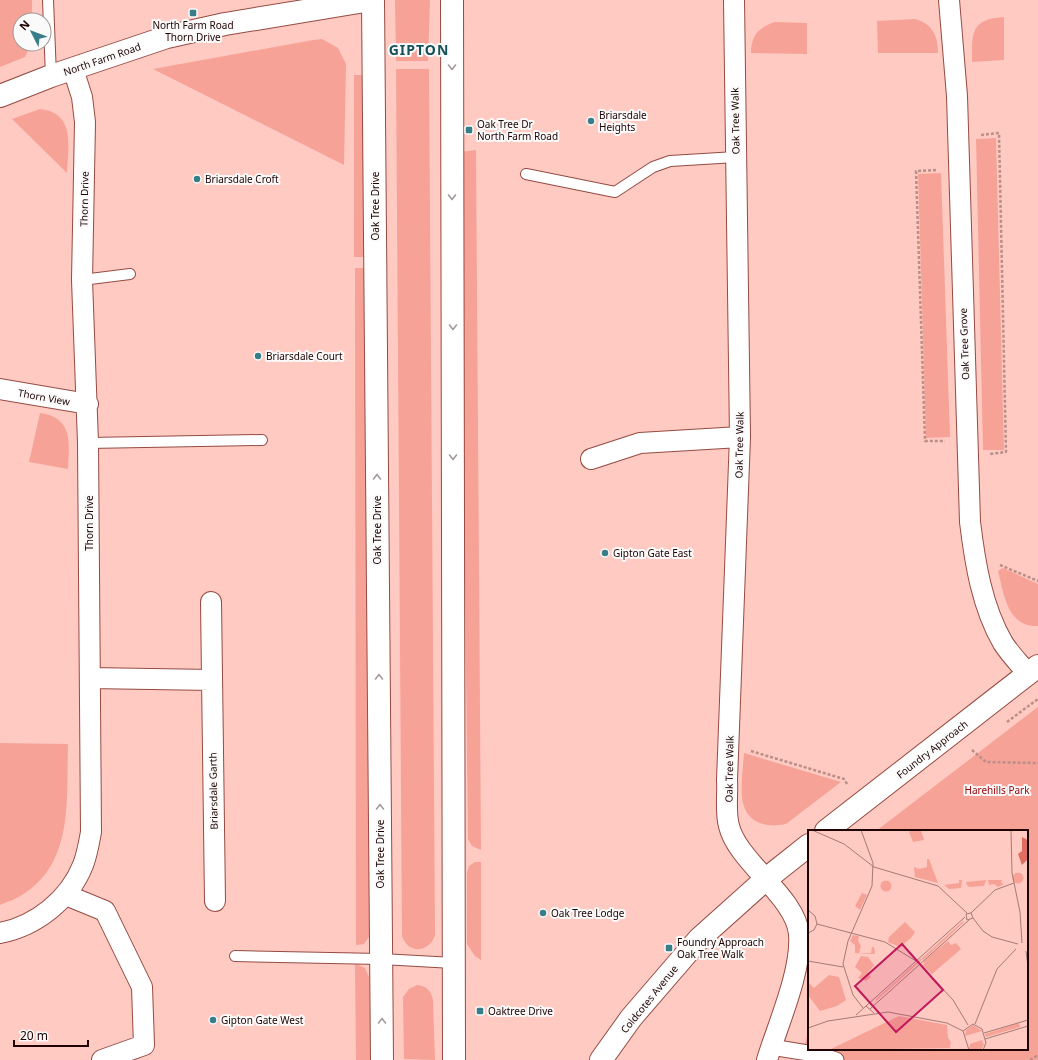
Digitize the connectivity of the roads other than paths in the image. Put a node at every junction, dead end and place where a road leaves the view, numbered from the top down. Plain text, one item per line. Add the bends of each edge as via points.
1 (48, 0) edge
2 (372, 0) edge
3 (452, 0) edge
4 (734, 0) edge
5 (948, 0) edge
6 (73, 69) junction
7 (51, 76) junction
8 (0, 96) edge
9 (736, 157) junction
10 (526, 174) dead end
11 (130, 274) dead end
12 (82, 280) junction
13 (0, 389) edge
14 (88, 404) junction
15 (740, 437) junction
16 (262, 440) dead end
17 (88, 443) junction
18 (591, 459) dead end
19 (211, 602) dead end
20 (1033, 670) edge
21 (90, 678) junction
22 (212, 680) junction
23 (827, 830) edge
24 (808, 846) edge
25 (766, 879) junction
26 (66, 894) junction
27 (215, 901) dead end
28 (0, 934) edge
29 (235, 956) dead end
30 (381, 959) junction
31 (454, 963) junction
32 (769, 1053) edge
33 (102, 1060) edge
34 (382, 1060) edge
35 (454, 1060) edge
36 (602, 1060) edge
37 (836, 1060) edge

1 - 7 lane
2 - 6 street, North Farm Road via 225,24 167,37
30 -> 2 street, Oak Tree Drive
3 -> 31 street
4 - 9 street, Oak Tree Walk
5 - 20 street, Oak Tree Grove via 957,96 970,522 977,572 991,618 1004,643
6 - 7 street, North Farm Road
6 - 12 street, Thorn Drive via 82,97 85,122
7 - 8 street, North Farm Road
9 - 10 lane via 670,161 653,167 615,192
9 - 15 street, Oak Tree Walk
11 - 12 lane
12 - 14 street, Thorn Drive
13 - 14 street, Thorn View
14 - 17 street, Thorn Drive
15 - 18 street via 640,444
15 - 25 street, Oak Tree Walk via 727,780 729,826 738,844
16 - 17 lane
17 - 21 street, Thorn Drive
19 - 22 street, Briarsdale Garth
20 - 23 street, Foundry Approach
21 - 22 street
21 - 26 street, Thorn Drive via 91,832 83,865
22 - 27 street, Briarsdale Garth
24 - 25 street
25 - 32 street via 794,915 799,934 794,977
25 - 36 street, Coldcotes Avenue via 699,939 631,1018
26 - 28 street, Thorn Drive via 41,918
26 - 33 street via 105,911 142,987 144,1045
29 - 30 lane
30 - 31 lane
34 -> 30 street, Oak Tree Drive
31 - 35 street
32 - 37 street via 820,1055

